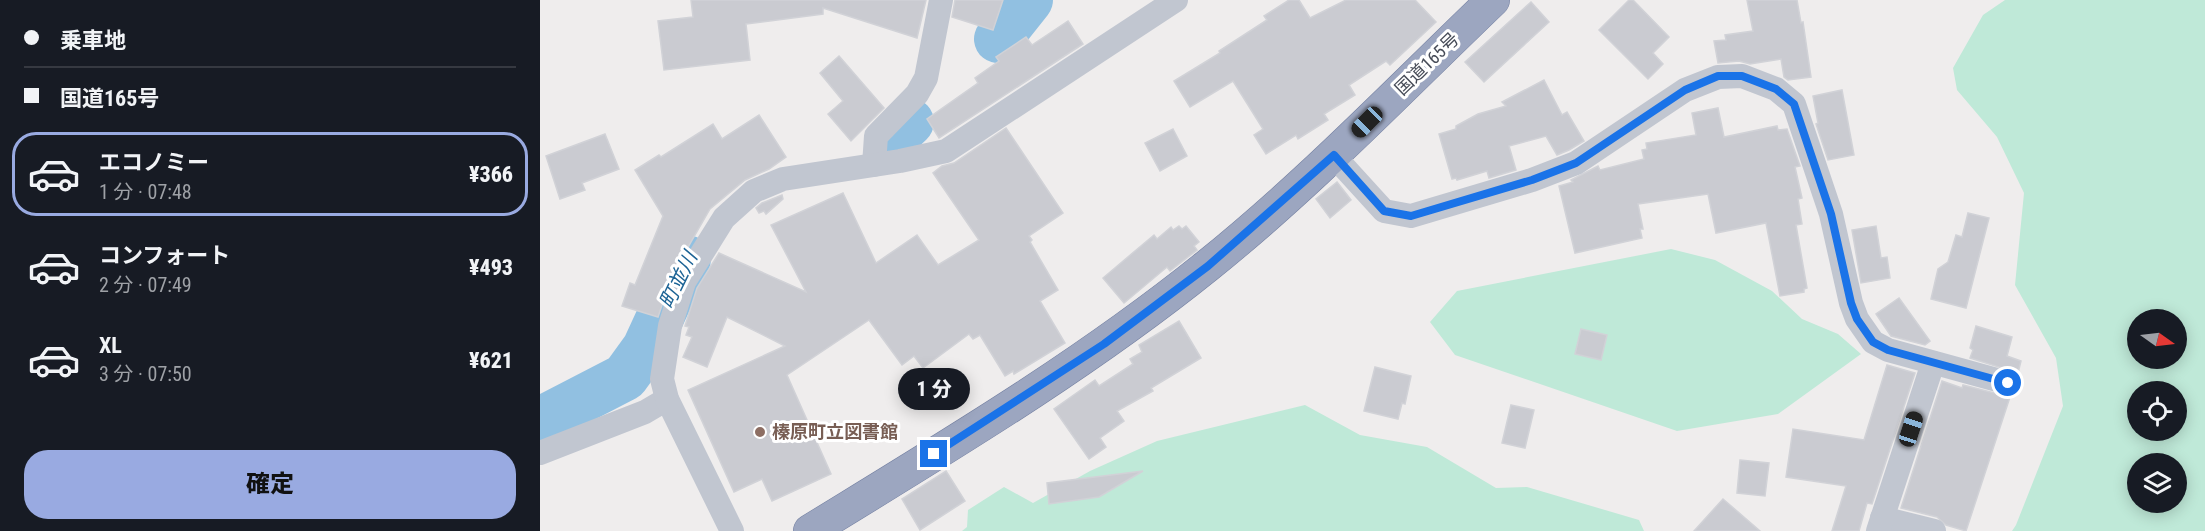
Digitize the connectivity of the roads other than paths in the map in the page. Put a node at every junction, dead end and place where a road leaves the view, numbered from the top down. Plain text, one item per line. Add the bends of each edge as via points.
1 (941, 0) edge
2 (1176, 0) edge
3 (1493, 0) edge
4 (1334, 155) junction
5 (874, 165) junction
6 (1933, 363) junction
7 (2008, 383) dead end
8 (667, 399) junction
9 (540, 453) edge
10 (1880, 524) edge
11 (732, 531) edge
12 (810, 531) edge
13 (1934, 531) edge

1 - 5 street via 926,78 917,94 876,136
2 - 5 street via 946,151
3 - 4 highway, 国道165号
4 - 6 street via 1384,211 1411,216 1576,163 1685,90 1718,76 1742,76 1776,89 1794,104 1831,214 1857,319 1873,342
4 - 12 highway, 国道165号 via 1208,266 1104,344
5 - 8 street via 783,179 754,191 724,218 684,282 670,326 662,379
6 - 7 street
6 - 10 street
8 - 9 street via 645,412
8 - 11 street
10 - 13 street

